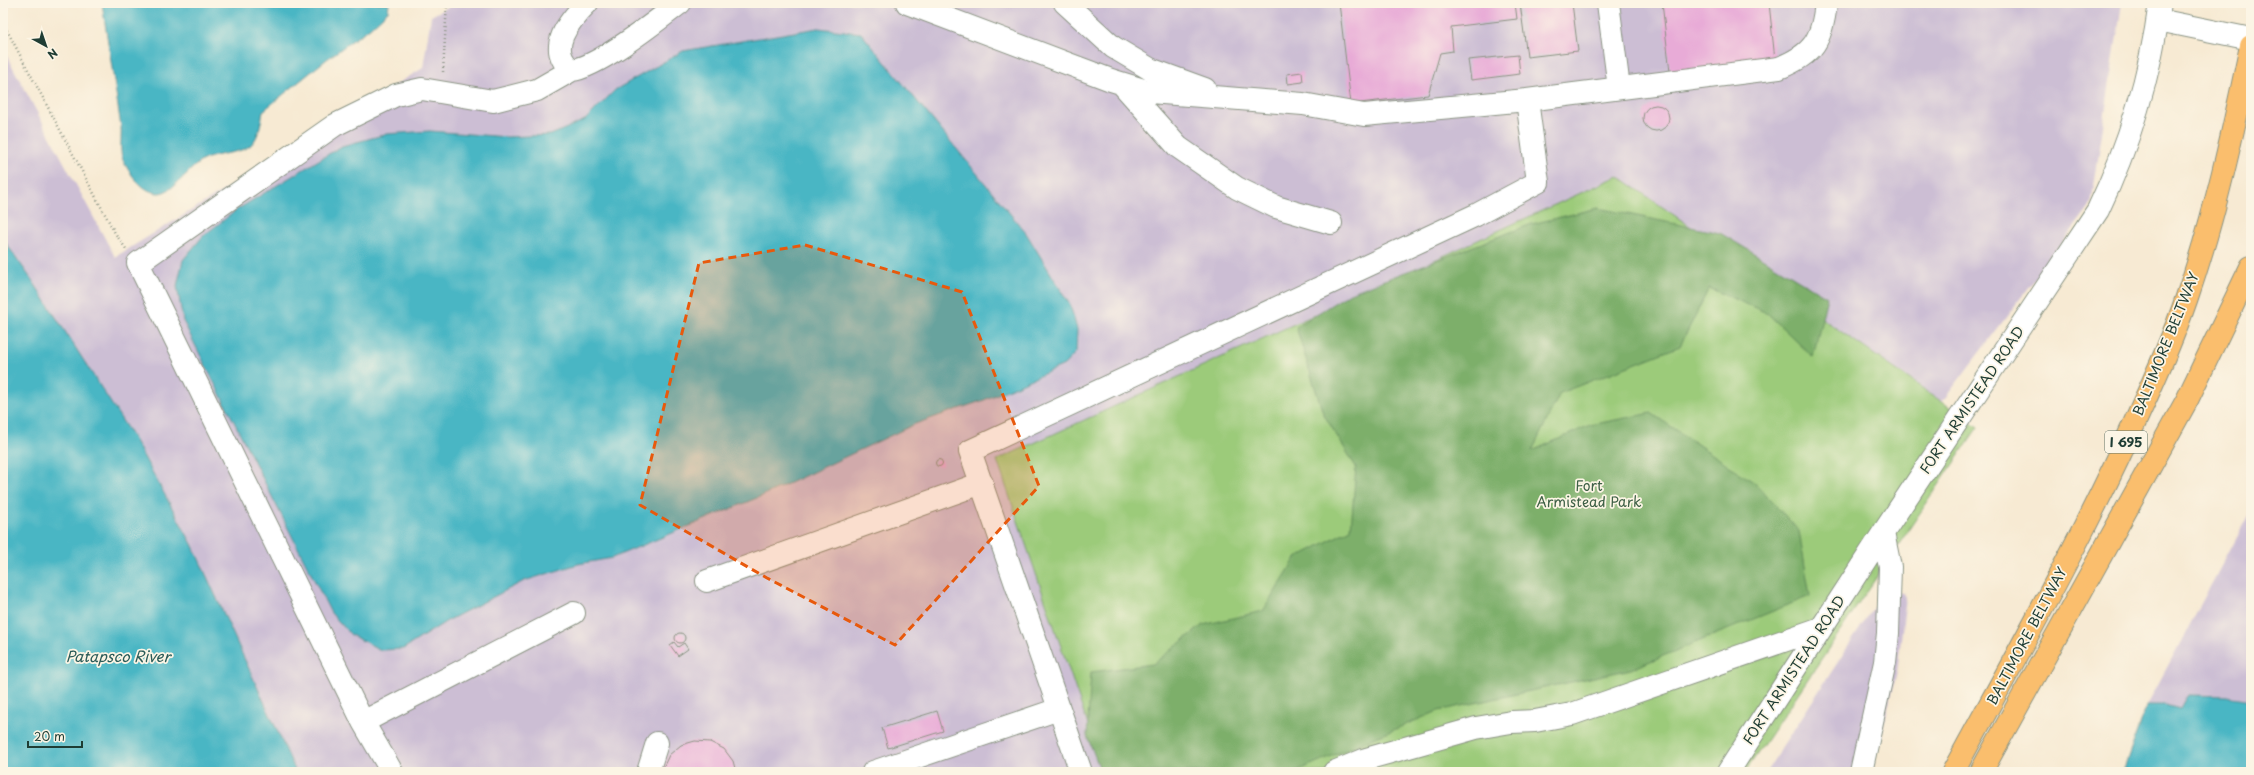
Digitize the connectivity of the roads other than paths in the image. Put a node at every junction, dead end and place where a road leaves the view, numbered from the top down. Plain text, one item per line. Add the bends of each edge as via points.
1 (587, 3) edge
2 (680, 3) edge
3 (907, 3) edge
4 (1065, 3) edge
5 (1608, 3) edge
6 (1826, 3) edge
7 (2159, 12) edge
8 (2251, 39) edge
9 (2251, 46) edge
10 (572, 70) junction
11 (1122, 84) junction
12 (1619, 88) junction
13 (1234, 100) junction
14 (1527, 100) junction
15 (1331, 223) dead end
16 (2251, 267) edge
17 (982, 483) junction
18 (1883, 533) junction
19 (707, 581) dead end
20 (574, 613) dead end
21 (1821, 628) junction
22 (1059, 709) junction
23 (362, 722) junction
24 (657, 743) dead end
25 (392, 772) edge
26 (648, 772) edge
27 (873, 772) edge
28 (1081, 772) edge
29 (1334, 772) edge
30 (1728, 772) edge
31 (1861, 772) edge
32 (1953, 772) edge
33 (1981, 772) edge

1 - 10 street via 574,16 560,42 559,53 564,64
2 - 10 street via 612,51 582,69
3 - 11 street
4 - 13 street via 1113,47 1150,69
5 - 12 street
6 - 12 street via 1824,23 1818,40 1810,51 1779,68
7 - 8 street
7 - 18 street, FORT ARMISTEAD ROAD via 2140,105 2119,165 2098,210
9 - 32 highway, BALTIMORE BELTWAY / I 695 via 2213,216 2186,302 2155,378 2116,466 2053,589
10 - 23 street via 537,90 493,101 422,89 396,95 335,125 138,263
11 - 13 street via 1150,92
11 - 15 street via 1178,147 1237,188 1276,207
12 - 14 street
13 - 14 street via 1304,104 1364,114
14 - 17 street via 1538,182 1476,215 970,451
16 - 33 highway, BALTIMORE BELTWAY / I 695 via 2187,400
17 - 19 street
17 - 22 street
18 - 21 street, FORT ARMISTEAD ROAD
18 - 31 street via 1890,567 1888,632 1885,662
20 - 23 street
21 - 29 street via 1572,714 1536,722 1511,722 1476,728 1366,759
21 - 30 street, FORT ARMISTEAD ROAD
22 - 27 street
22 - 28 street
23 - 25 street
24 - 26 street

